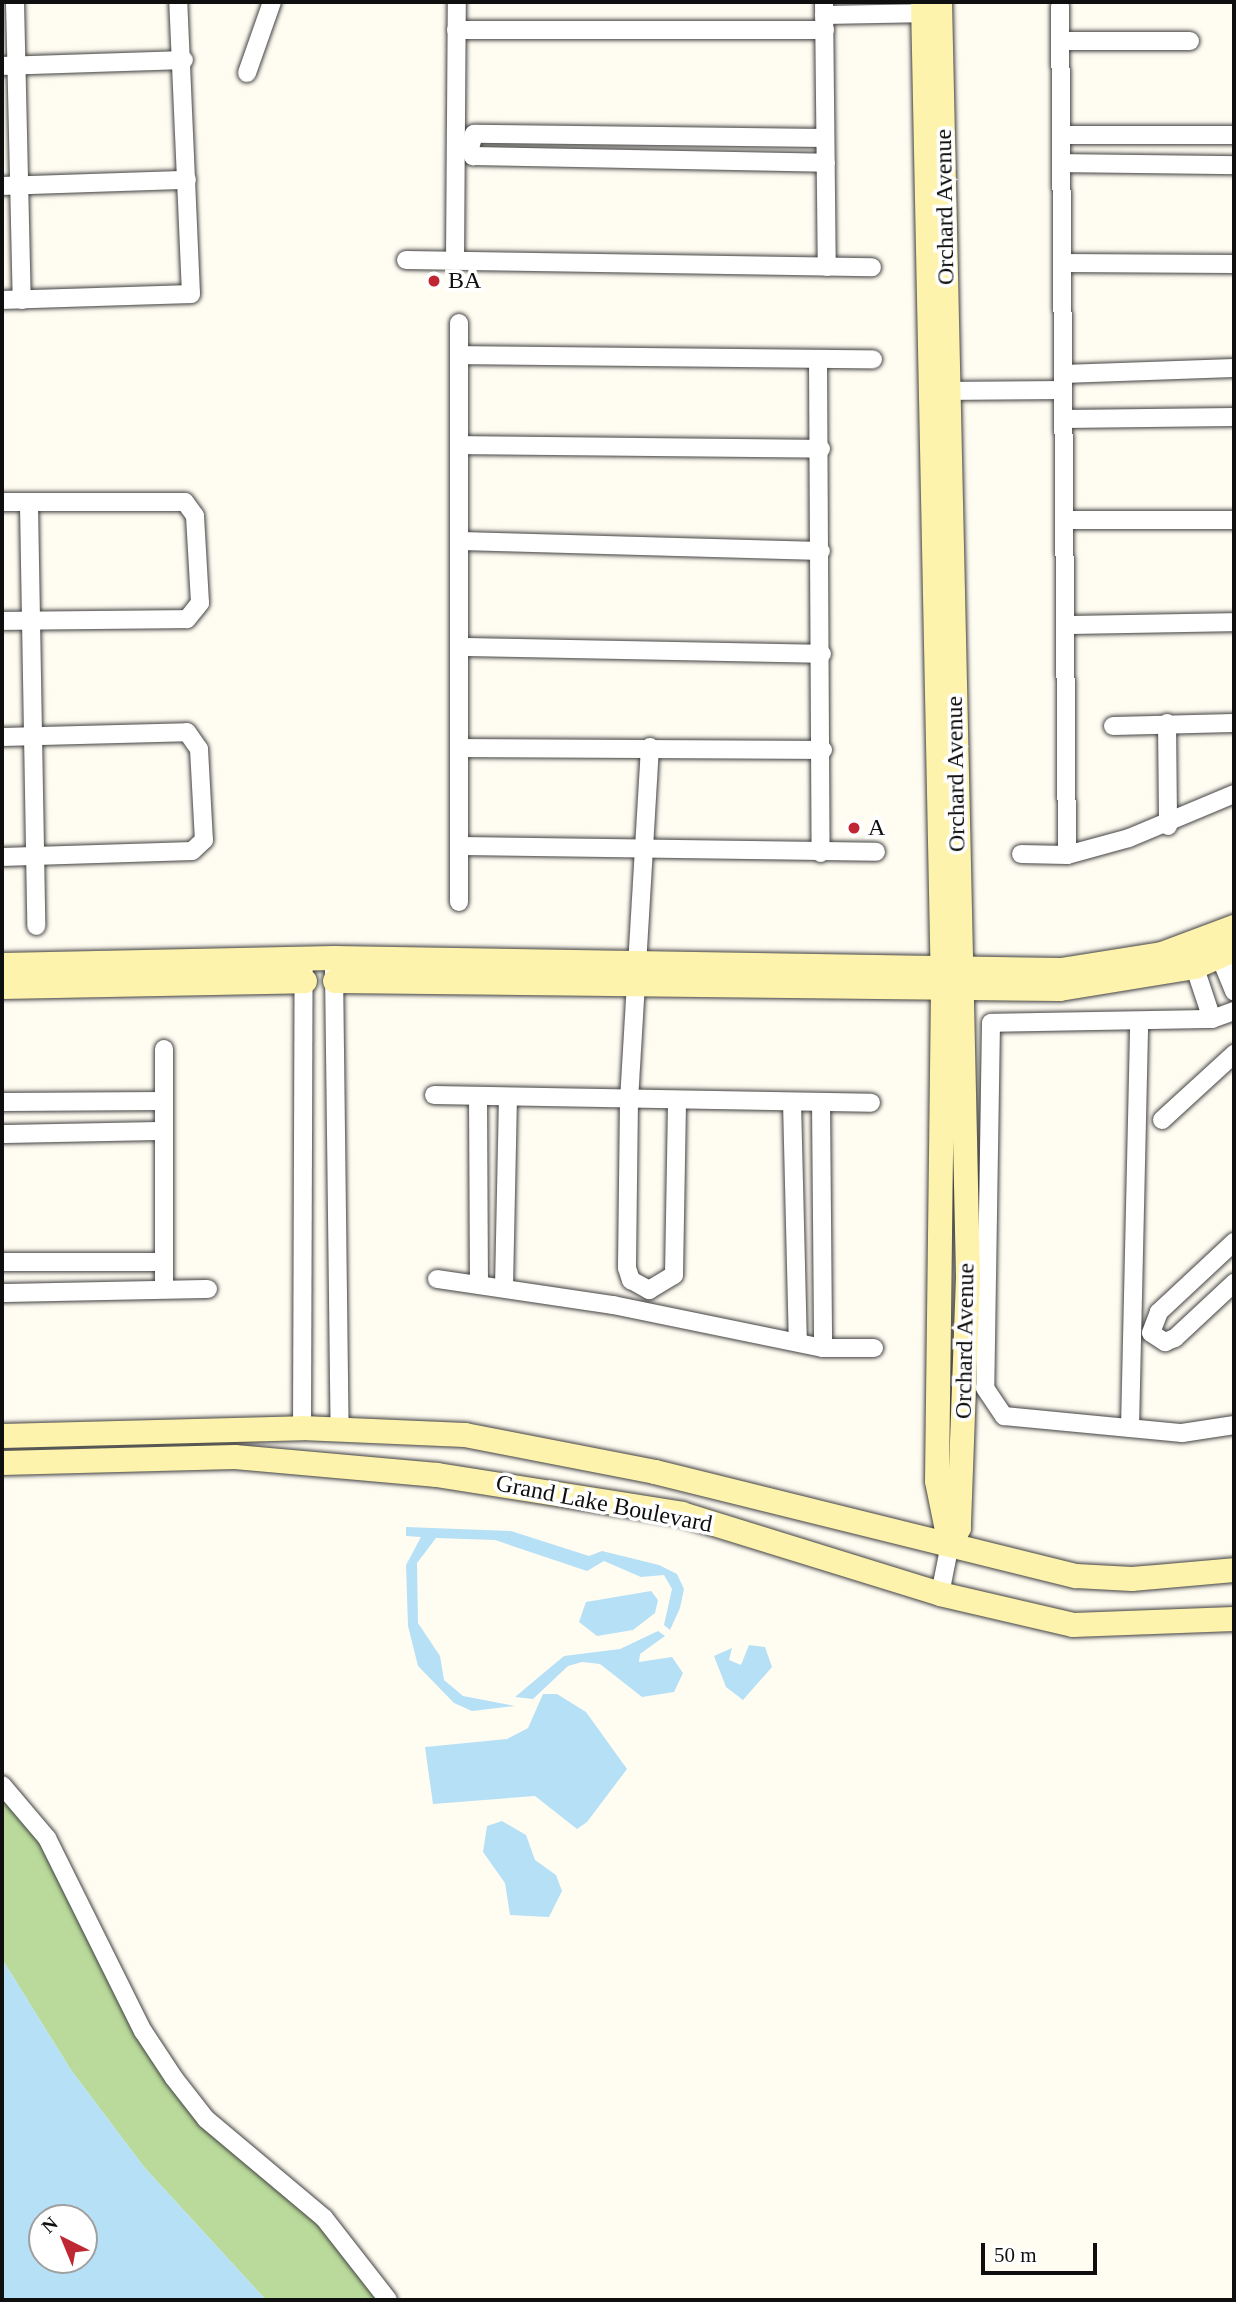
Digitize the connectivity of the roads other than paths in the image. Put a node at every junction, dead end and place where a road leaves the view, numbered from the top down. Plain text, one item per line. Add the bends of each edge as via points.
1 (15, 2) edge
2 (178, 2) edge
3 (272, 2) edge
4 (457, 2) edge
5 (1060, 6) dead end
6 (932, 7) edge
7 (825, 15) edge
8 (456, 30) junction
9 (1061, 41) junction
10 (1190, 41) dead end
11 (184, 60) junction
12 (9, 66) edge
13 (247, 73) dead end
14 (1061, 135) junction
15 (1234, 135) edge
16 (825, 138) junction
17 (826, 163) junction
18 (1062, 163) junction
19 (1234, 165) edge
20 (187, 180) junction
21 (11, 186) edge
22 (406, 260) dead end
23 (455, 261) junction
24 (1062, 263) junction
25 (1234, 264) edge
26 (827, 267) junction
27 (872, 267) dead end
28 (2, 300) edge
29 (22, 300) junction
30 (459, 323) dead end
31 (459, 355) junction
32 (818, 359) junction
33 (873, 359) dead end
34 (1234, 368) edge
35 (1063, 382) junction
36 (941, 391) junction
37 (1234, 417) edge
38 (1063, 419) junction
39 (460, 444) junction
40 (821, 449) junction
41 (2, 502) edge
42 (29, 505) junction
43 (1064, 520) junction
44 (1234, 520) edge
45 (461, 541) junction
46 (821, 551) junction
47 (2, 621) edge
48 (30, 621) junction
49 (1234, 622) edge
50 (1065, 625) junction
51 (462, 646) junction
52 (822, 654) junction
53 (1167, 723) junction
54 (1234, 723) edge
55 (1113, 726) dead end
56 (2, 737) edge
57 (34, 737) junction
58 (650, 747) junction
59 (464, 748) junction
60 (823, 750) junction
61 (1234, 794) edge
62 (1168, 826) junction
63 (462, 846) junction
64 (644, 852) junction
65 (876, 852) dead end
66 (821, 853) junction
67 (1021, 854) dead end
68 (1067, 855) junction
69 (2, 857) edge
70 (31, 857) junction
71 (459, 902) dead end
72 (36, 926) dead end
73 (1234, 927) edge
74 (1222, 948) edge
75 (1191, 957) junction
76 (2, 965) edge
77 (304, 970) junction
78 (334, 970) junction
79 (637, 970) junction
80 (951, 980) junction
81 (2, 987) edge
82 (1234, 991) edge
83 (1234, 1011) edge
84 (1212, 1019) junction
85 (1139, 1022) junction
86 (164, 1049) dead end
87 (1234, 1054) edge
88 (433, 1095) dead end
89 (478, 1097) junction
90 (508, 1097) junction
91 (163, 1101) junction
92 (629, 1101) junction
93 (2, 1102) edge
94 (677, 1102) junction
95 (792, 1102) junction
96 (821, 1102) junction
97 (871, 1103) dead end
98 (1162, 1120) dead end
99 (162, 1130) junction
100 (2, 1134) edge
101 (1234, 1242) edge
102 (2, 1262) edge
103 (163, 1262) junction
104 (437, 1279) dead end
105 (1234, 1283) edge
106 (479, 1285) junction
107 (504, 1287) junction
108 (164, 1289) junction
109 (208, 1289) dead end
110 (2, 1293) edge
111 (798, 1340) junction
112 (822, 1348) junction
113 (874, 1349) dead end
114 (1234, 1424) edge
115 (259, 1428) junction
116 (302, 1428) junction
117 (340, 1428) junction
118 (1130, 1429) junction
119 (394, 1431) junction
120 (2, 1436) edge
121 (260, 1457) junction
122 (2, 1463) edge
123 (392, 1470) junction
124 (950, 1544) junction
125 (1234, 1570) edge
126 (940, 1594) junction
127 (1234, 1619) edge
128 (2, 1785) edge
129 (388, 2300) edge

1 - 12 street
2 - 11 street
3 - 13 street
4 - 8 street
5 - 9 street
6 - 7 street
6 - 36 street, Orchard Avenue
7 - 8 street
7 - 16 street
8 - 23 street
9 - 10 street
9 - 14 street
11 - 12 street
11 - 20 street
12 - 21 street
14 - 15 street
14 - 18 street
16 - 17 street
16 - 17 street via 474,134 470,148 473,156
17 - 26 street
18 - 19 street
18 - 24 street
20 - 21 street
20 - 29 street via 191,295
21 - 29 street
22 - 23 street
23 - 26 street
24 - 25 street
24 - 35 street
26 - 27 street
28 - 29 street
30 - 31 street
31 - 32 street
31 - 39 street
32 - 33 street
32 - 40 street
34 - 35 street
35 - 36 street
35 - 38 street
36 - 80 street, Orchard Avenue
37 - 38 street
38 - 43 street
39 - 40 street
39 - 45 street
40 - 46 street
41 - 42 street
42 - 48 street
42 - 48 street via 185,502 195,516 200,603 187,619
43 - 44 street
43 - 50 street
45 - 46 street
45 - 51 street
46 - 52 street
47 - 48 street
48 - 57 street
49 - 50 street
50 - 68 street
51 - 52 street
51 - 59 street
52 - 60 street
53 - 54 street
53 - 55 street
53 - 62 street
56 - 57 street
57 - 70 street
57 - 70 street via 187,732 200,749 204,840 192,851
58 - 59 street
58 - 60 street
58 - 64 street
59 - 63 street
60 - 66 street
61 - 62 street
62 - 68 street
63 - 64 street
63 - 71 street
64 - 66 street
64 - 79 street
65 - 66 street
67 - 68 street
69 - 70 street
70 - 72 street
73 - 74 street
74 - 75 street
74 - 82 street
75 - 80 street
75 - 84 street
76 - 77 street
77 - 78 street
77 - 81 street
77 - 116 street
78 - 79 street
78 - 117 street
79 - 80 street
79 - 92 street
80 - 124 street, Orchard Avenue via 968,1278 959,1528
83 - 84 street
84 - 85 street
85 - 118 street
85 - 118 street via 998,1021 988,1035 985,1388 991,1404 1004,1416
86 - 91 street
87 - 98 street
88 - 89 street
89 - 90 street
89 - 106 street
90 - 92 street
90 - 107 street
91 - 93 street
91 - 99 street
92 - 94 street
92 - 94 street via 627,1268 631,1280 649,1290 674,1275
94 - 95 street
95 - 96 street
95 - 111 street
96 - 97 street
96 - 112 street
99 - 100 street
99 - 103 street
101 - 105 street via 1159,1312 1151,1333 1166,1342 1175,1338
102 - 103 street
103 - 108 street
104 - 106 street
106 - 107 street
107 - 111 street
108 - 109 street
108 - 110 street
111 - 112 street
112 - 113 street
114 - 118 street via 1182,1433
115 - 116 street, Grand Lake Boulevard
115 - 120 street, Grand Lake Boulevard
115 - 121 street
116 - 117 street, Grand Lake Boulevard
117 - 119 street, Grand Lake Boulevard
119 - 123 street
119 - 124 street, Grand Lake Boulevard via 569,1454
121 - 122 street, Grand Lake Boulevard
121 - 123 street, Grand Lake Boulevard
123 - 126 street, Grand Lake Boulevard via 682,1514
124 - 125 street, Grand Lake Boulevard via 1076,1576 1132,1579
124 - 126 street, Orchard Avenue
126 - 127 street, Grand Lake Boulevard via 1083,1626
128 - 129 street via 47,1838 143,2031 174,2078 206,2119 324,2218

